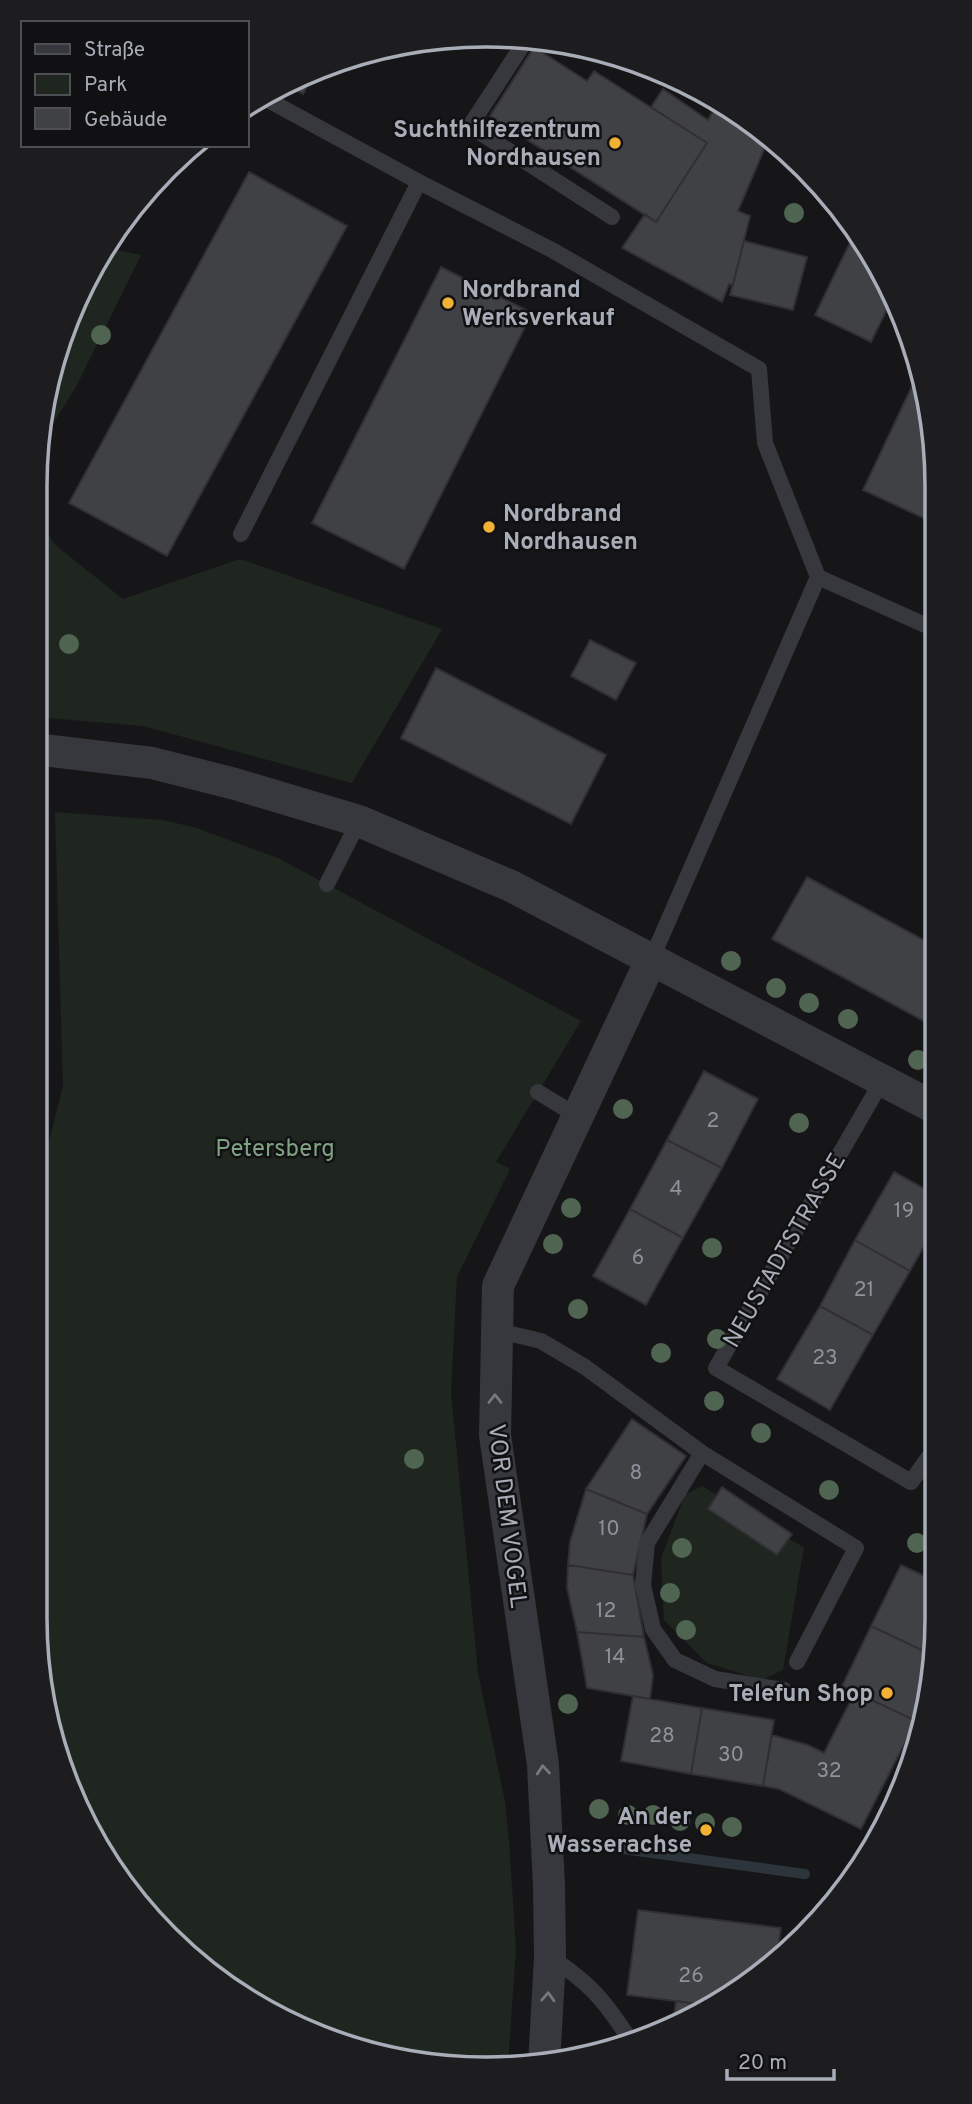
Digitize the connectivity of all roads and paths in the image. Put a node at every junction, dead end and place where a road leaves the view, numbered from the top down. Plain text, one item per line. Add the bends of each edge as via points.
1 (520, 49) edge
2 (273, 103) edge
3 (419, 182) junction
4 (612, 217) dead end
5 (241, 534) dead end
6 (818, 577) junction
7 (925, 625) edge
8 (47, 750) edge
9 (359, 821) junction
10 (327, 884) dead end
11 (652, 958) junction
12 (882, 1081) junction
13 (538, 1092) dead end
14 (925, 1103) edge
15 (577, 1116) junction
16 (495, 1330) junction
17 (702, 1454) junction
18 (925, 1462) edge
19 (797, 1662) dead end
20 (784, 1690) dead end
21 (550, 1956) junction
22 (626, 2033) edge
23 (545, 2053) edge

1 - 4 lane via 470,126
2 - 3 lane
3 - 5 lane
3 - 6 lane via 552,250 759,369 765,443
6 - 7 lane
6 - 11 lane
8 - 9 street via 152,763
9 - 10 lane
9 - 11 street via 511,886
11 - 12 street
11 - 15 street, VOR DEM VOGEL
12 - 14 street
12 - 18 lane, NEUSTADTSTRASSE via 716,1368 911,1482
13 - 15 lane
15 - 16 street, VOR DEM VOGEL via 498,1286
16 - 17 lane via 541,1341 585,1367
21 -> 16 street, VOR DEM VOGEL via 543,1765 495,1435
17 - 19 lane via 856,1548
17 - 20 lane via 647,1543 643,1585 653,1629 675,1660 715,1679
21 - 22 lane via 607,2004
23 -> 21 street, VOR DEM VOGEL

